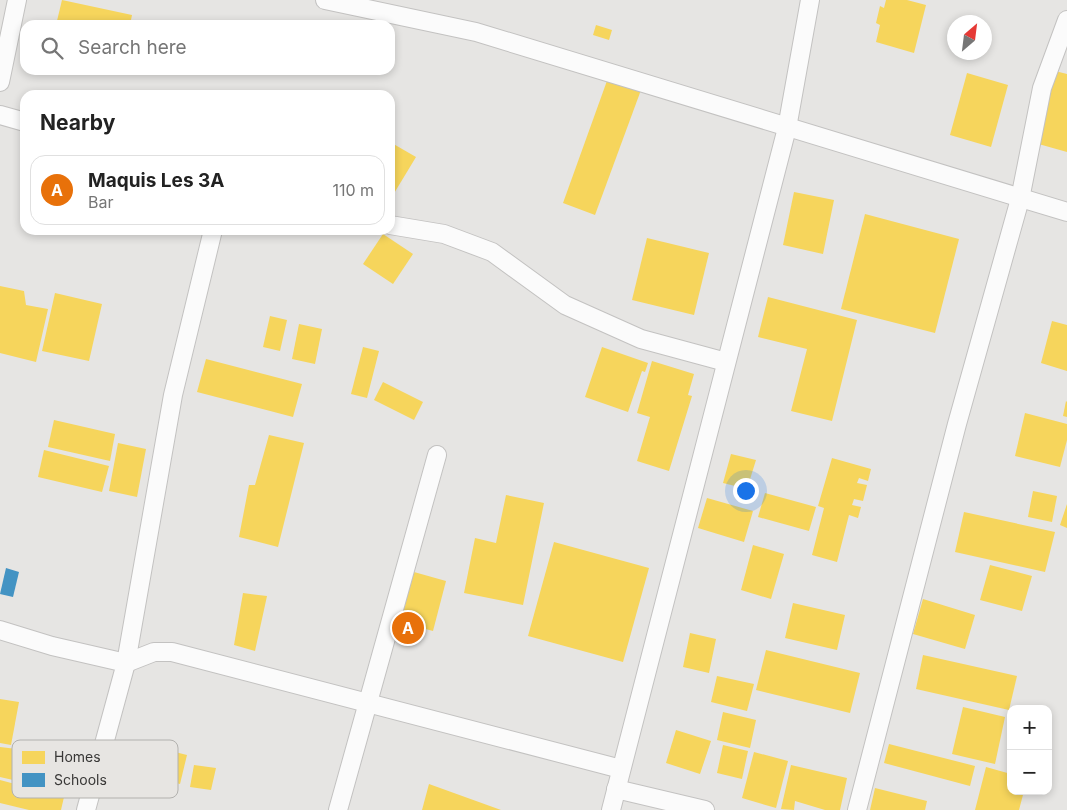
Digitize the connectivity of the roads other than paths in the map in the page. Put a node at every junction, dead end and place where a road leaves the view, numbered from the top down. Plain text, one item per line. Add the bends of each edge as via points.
1 (18, 0) edge
2 (325, 0) edge
3 (810, 0) edge
4 (1067, 20) edge
5 (0, 82) edge
6 (0, 115) edge
7 (20, 121) edge
8 (787, 128) junction
9 (1020, 199) junction
10 (1067, 212) edge
11 (395, 226) edge
12 (212, 235) edge
13 (726, 362) junction
14 (437, 455) dead end
15 (0, 630) edge
16 (126, 663) junction
17 (368, 705) junction
18 (105, 740) edge
19 (621, 769) junction
20 (616, 789) junction
21 (338, 810) edge
22 (611, 810) edge
23 (705, 810) edge
24 (857, 810) edge

1 - 5 street
2 - 8 street via 476,32
3 - 8 street
4 - 9 street via 1042,88
6 - 7 street
8 - 9 street
8 - 13 street
9 - 10 street
9 - 24 street via 957,424
11 - 13 street via 444,234 492,252 565,305 641,339
12 - 16 street via 173,395
13 - 19 street
14 - 17 street
15 - 16 street
16 - 17 street via 154,652 172,652
16 - 18 street
17 - 19 street
17 - 21 street
19 - 20 street
20 - 22 street
20 - 23 street

